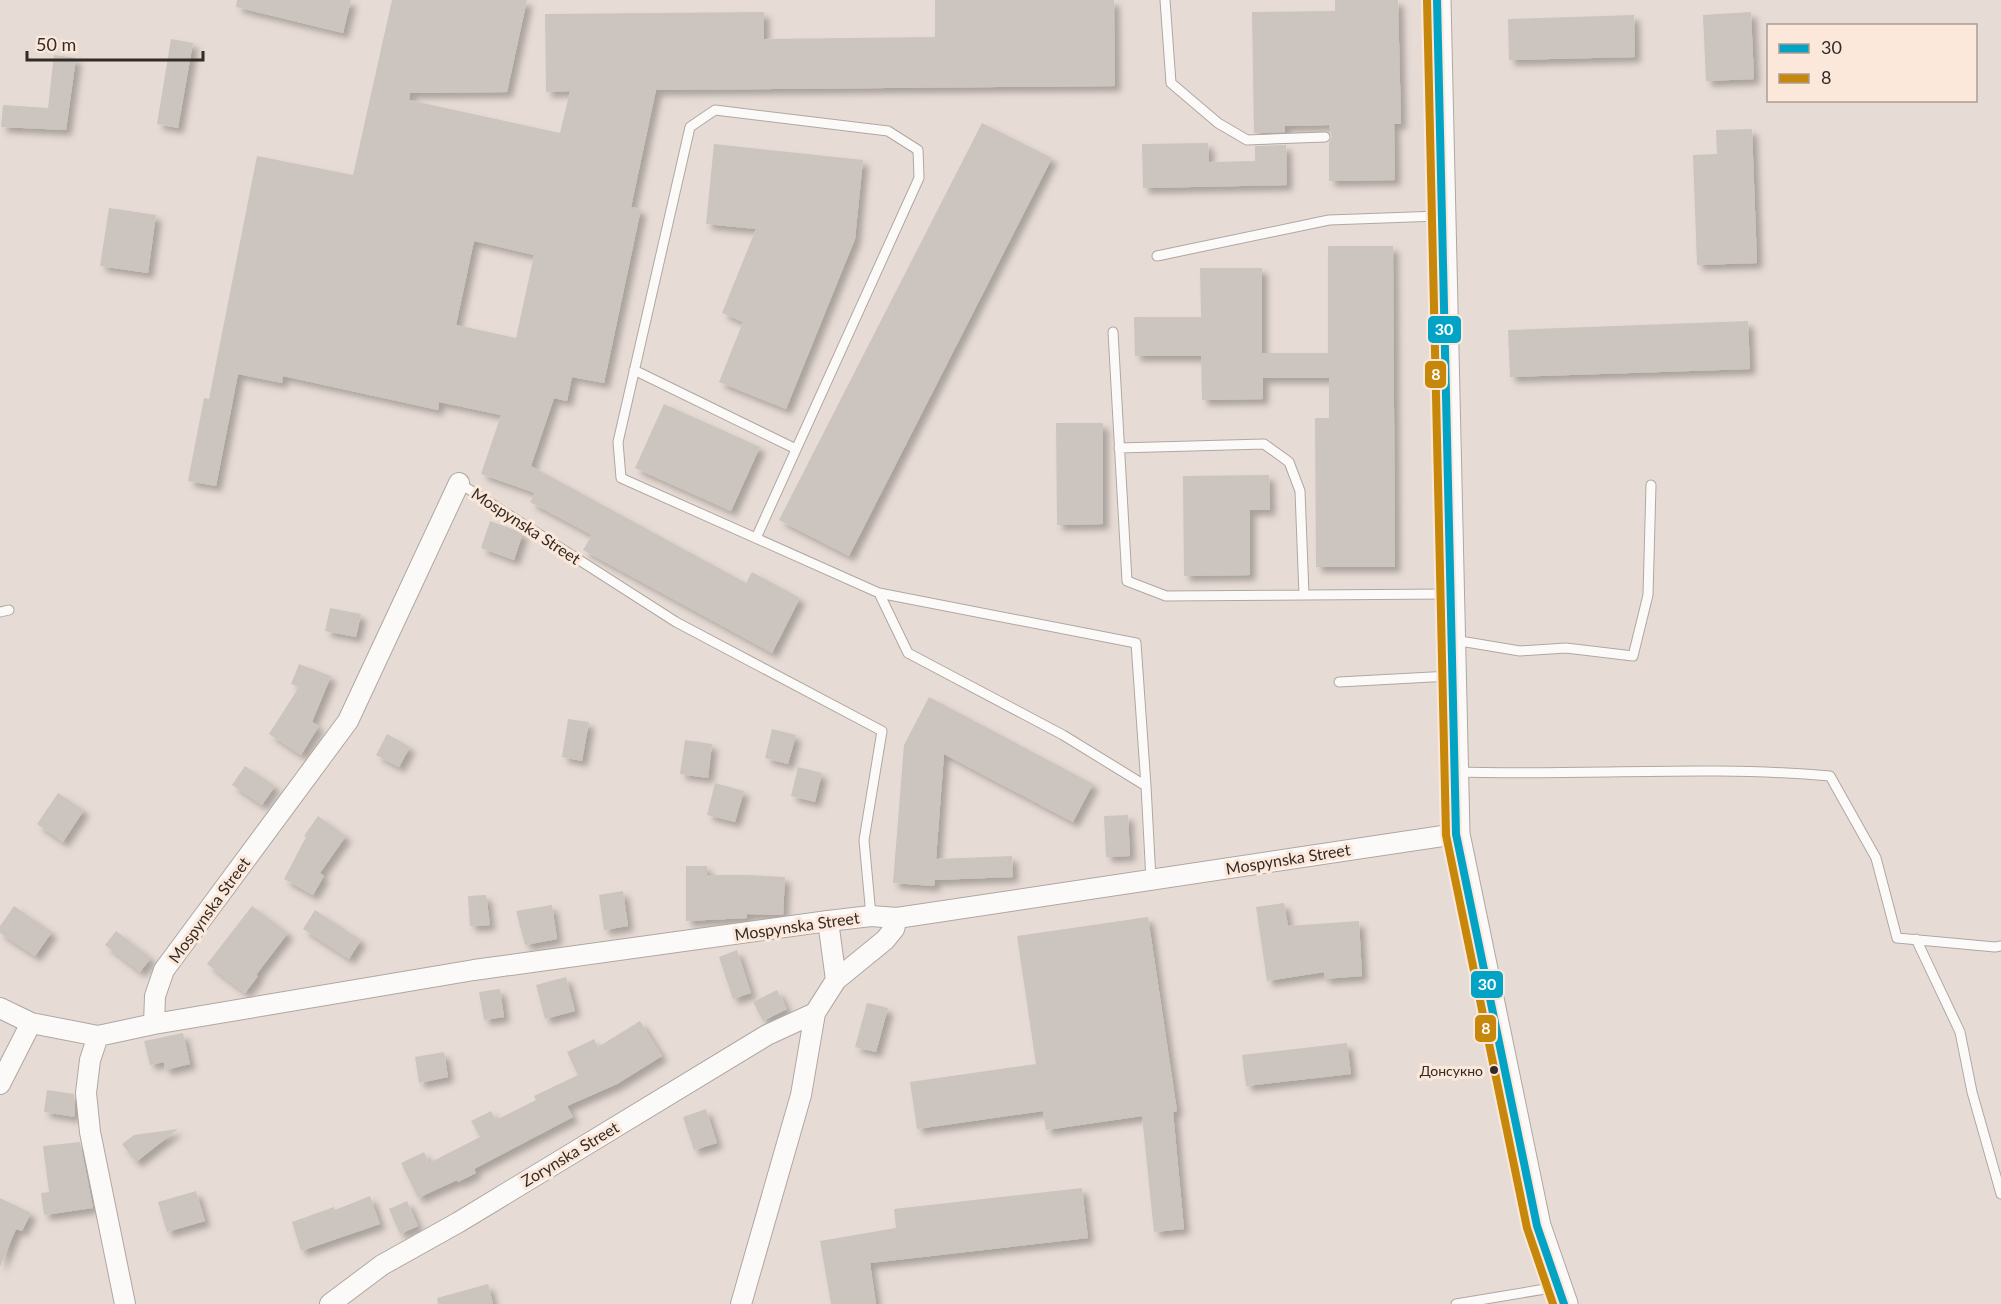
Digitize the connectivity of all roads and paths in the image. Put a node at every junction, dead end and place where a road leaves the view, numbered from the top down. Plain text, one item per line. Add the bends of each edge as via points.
1 (1166, 0) edge
2 (1437, 0) edge
3 (1325, 137) dead end
4 (1442, 216) junction
5 (1157, 256) dead end
6 (1113, 332) dead end
7 (634, 370) junction
8 (1119, 448) junction
9 (796, 449) junction
10 (459, 483) joint
11 (1651, 484) dead end
12 (756, 538) junction
13 (879, 593) junction
14 (1450, 594) junction
15 (1304, 595) junction
16 (1451, 639) junction
17 (1452, 676) junction
18 (1339, 682) dead end
19 (1454, 772) junction
20 (1146, 786) junction
21 (1456, 834) junction
22 (1151, 880) junction
23 (871, 916) junction
24 (897, 918) junction
25 (828, 921) junction
26 (1916, 939) junction
27 (2001, 946) edge
28 (836, 980) junction
29 (0, 1008) edge
30 (815, 1013) junction
31 (31, 1023) junction
32 (154, 1023) junction
33 (98, 1036) junction
34 (0, 1084) edge
35 (2001, 1194) edge
36 (1561, 1295) edge
37 (125, 1304) edge
38 (330, 1304) edge
39 (741, 1304) edge
40 (1456, 1304) edge

1 - 3 lane via 1171,83 1218,123 1247,140
2 - 4 main road
4 - 5 lane via 1329,220
4 - 14 main road
6 - 8 lane
7 - 9 lane
7 - 9 lane via 690,128 715,110 888,131 918,150 919,178
7 - 12 lane via 618,441 621,478
8 - 15 lane via 1264,444 1289,462 1300,491
8 - 15 lane via 1127,581 1166,596
9 - 12 lane
10 - 23 lane, Mospynska Street via 676,622 882,731 864,840
10 - 32 street, Mospynska Street via 348,721 164,970 155,996
11 - 16 lane via 1648,595 1633,656 1566,648 1520,651
12 - 13 lane
13 - 20 lane via 908,653 1063,735
13 - 20 lane via 1136,643
14 - 15 lane
14 - 16 main road
16 - 17 main road
17 - 18 lane
17 - 19 main road
19 - 21 main road
19 - 26 lane via 1730,770 1830,776 1876,858 1897,938
20 - 22 lane
21 - 22 street, Mospynska Street
21 - 36 main road via 1537,1226
22 - 24 street, Mospynska Street
23 - 24 street, Mospynska Street
23 - 25 street, Mospynska Street
24 - 28 street via 885,940
25 - 28 street
25 - 32 street, Mospynska Street via 474,970
26 - 27 lane
26 - 35 lane via 1960,1032 1972,1092
28 - 30 street
29 - 31 street, Mospynska Street
30 - 38 street, Zorynska Street via 767,1035 382,1265
30 - 39 street via 801,1095
31 - 33 street, Mospynska Street
31 - 34 street
32 - 33 street, Mospynska Street
33 - 37 street via 86,1094
36 - 40 lane

